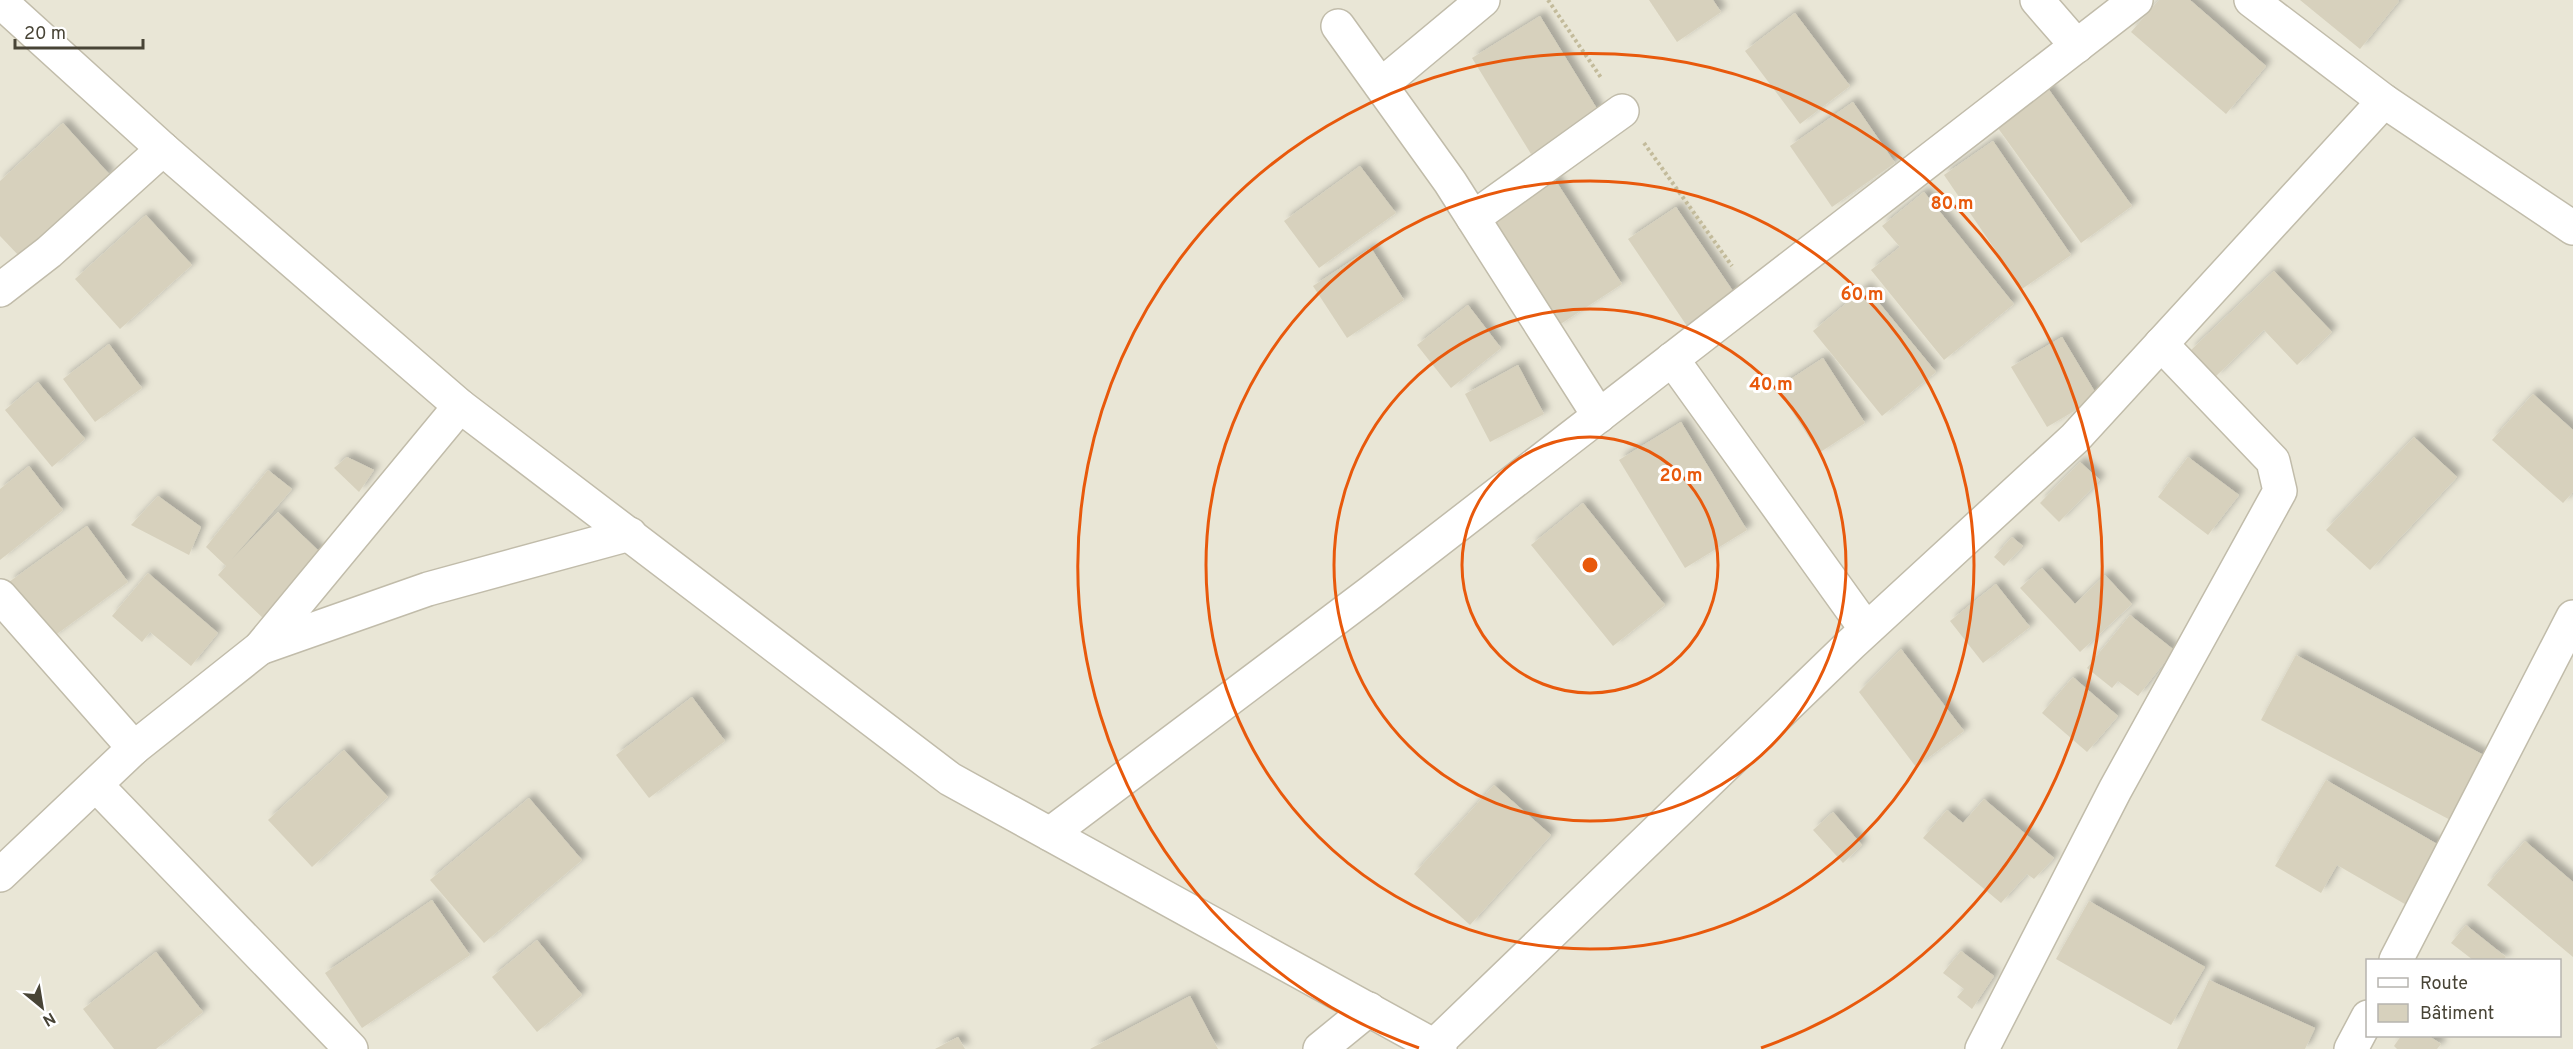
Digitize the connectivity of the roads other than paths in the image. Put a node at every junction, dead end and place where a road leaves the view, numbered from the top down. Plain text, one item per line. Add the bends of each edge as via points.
1 (1483, 0) edge
2 (2037, 0) edge
3 (2136, 0) edge
4 (2251, 0) edge
5 (0, 1) edge
6 (1338, 26) dead end
7 (2077, 46) junction
8 (1381, 85) junction
9 (2384, 101) junction
10 (1622, 111) road end
11 (163, 149) junction
12 (1473, 218) junction
13 (2573, 228) edge
14 (0, 290) edge
15 (2161, 344) junction
16 (1672, 359) junction
17 (460, 406) junction
18 (1599, 416) junction
19 (630, 534) junction
20 (0, 596) edge
21 (2573, 617) edge
22 (1866, 629) junction
23 (260, 648) junction
24 (134, 748) junction
25 (96, 786) junction
26 (1050, 834) junction
27 (2, 869) edge
28 (2397, 959) edge
29 (1369, 1009) junction
30 (2366, 1019) edge
31 (1437, 1047) edge
32 (351, 1049) edge
33 (1320, 1049) edge
34 (1982, 1049) edge
35 (2351, 1049) edge

1 - 8 street
2 - 7 street
3 - 7 street
4 - 9 street
5 - 11 street
6 - 8 street
7 - 16 street
8 - 12 street
9 - 13 street
9 - 15 street
10 - 12 street
11 - 14 street via 49,252
11 - 17 street
12 - 18 street
15 - 22 street via 2075,438
15 - 34 street via 2273,461 2280,491 2115,790
16 - 18 street
16 - 22 street
17 - 19 street
17 - 23 street
18 - 26 street
19 - 23 street via 428,589
19 - 26 street via 950,778
20 - 24 street
21 - 28 street
22 - 31 street
23 - 24 street
24 - 25 street
25 - 27 street
25 - 32 street
26 - 29 street
29 - 31 street
29 - 33 street
30 - 35 street

